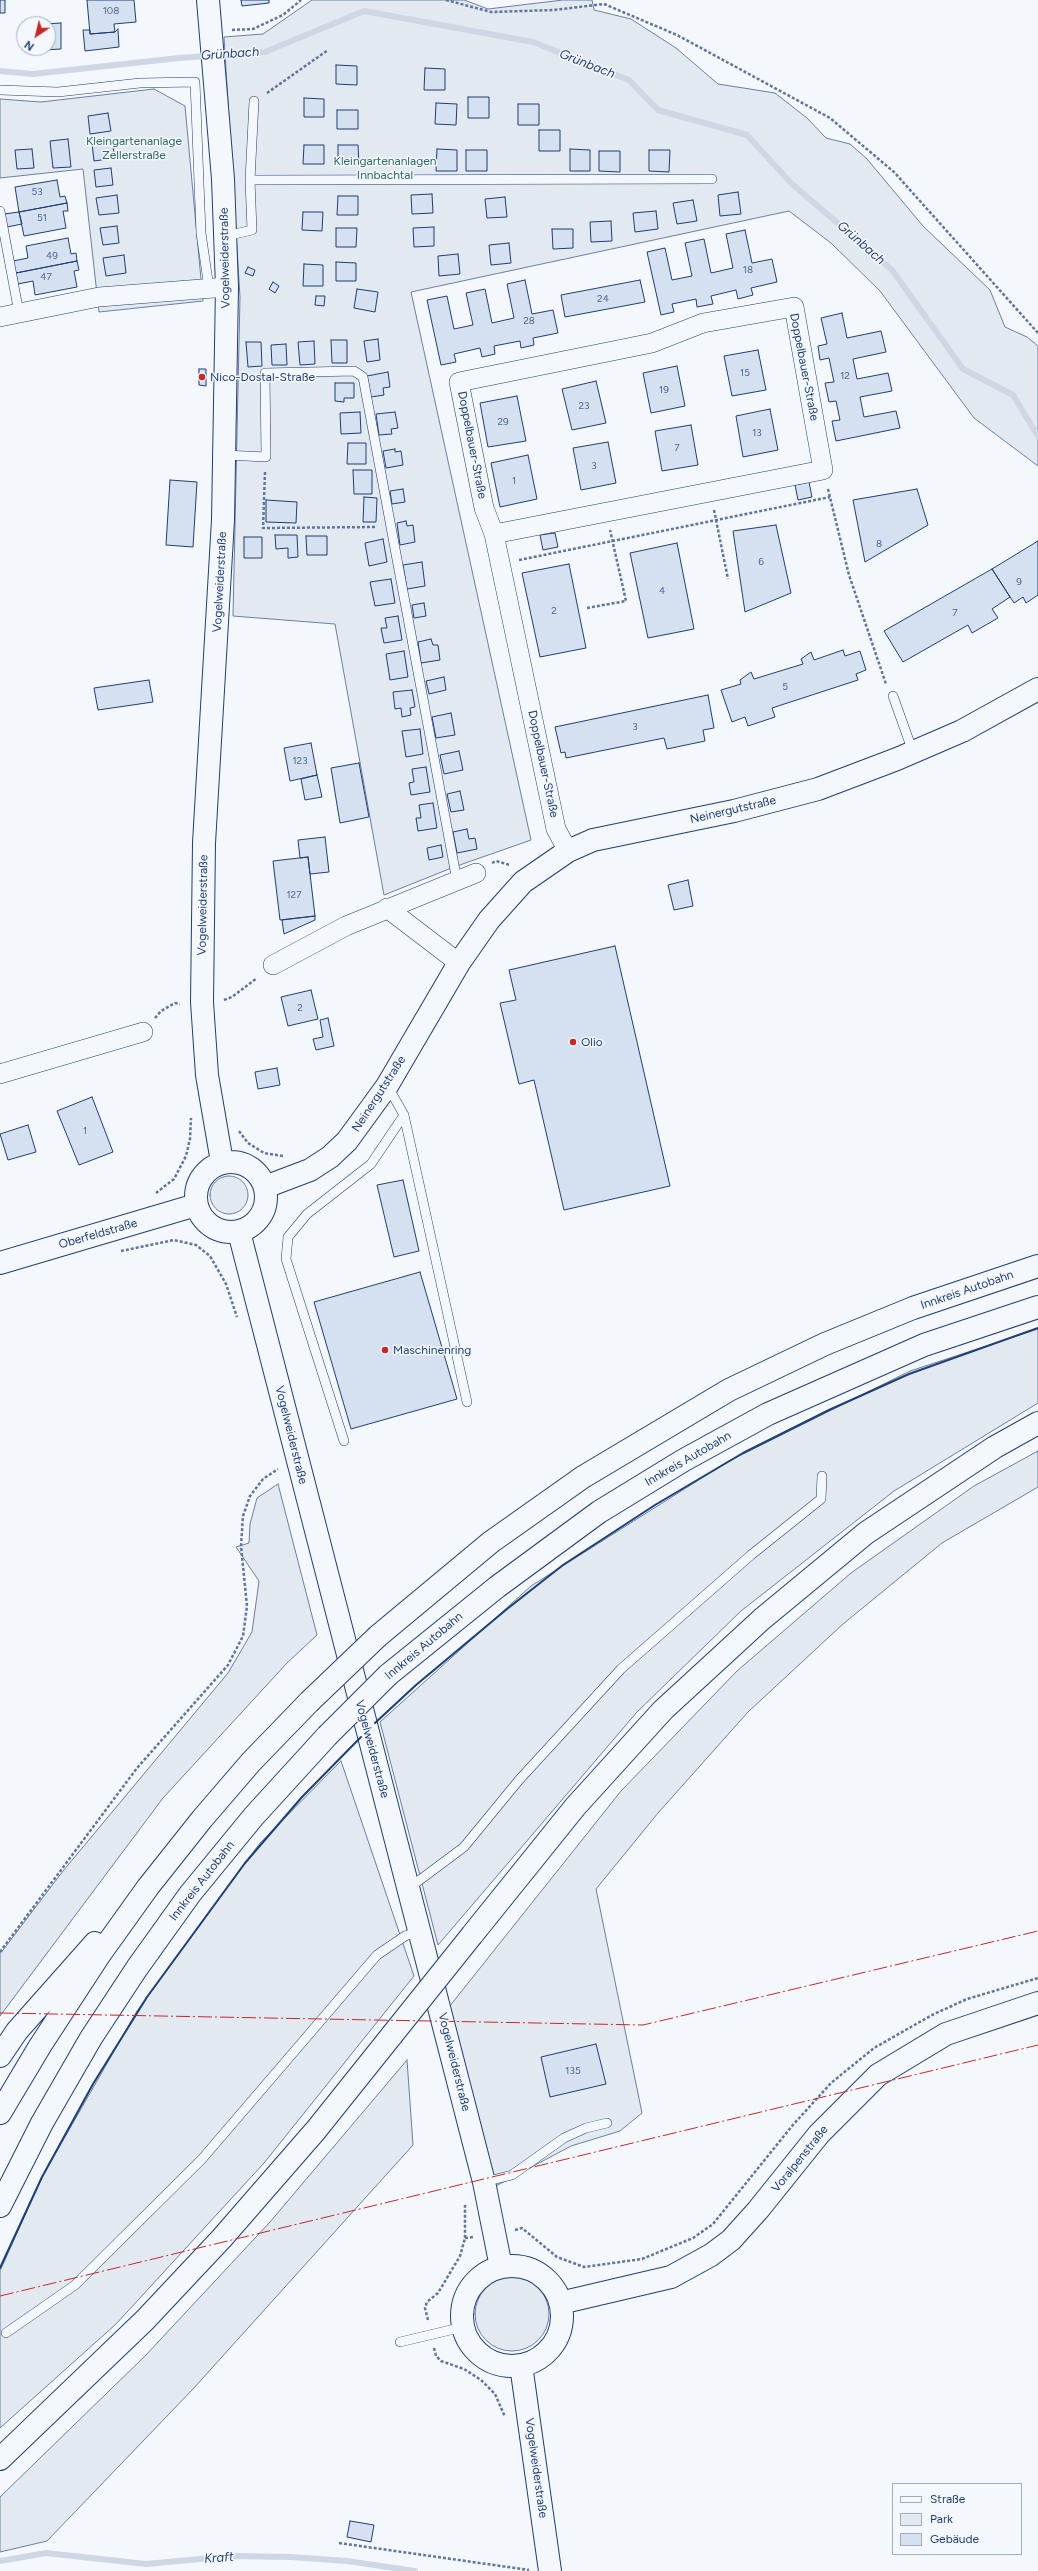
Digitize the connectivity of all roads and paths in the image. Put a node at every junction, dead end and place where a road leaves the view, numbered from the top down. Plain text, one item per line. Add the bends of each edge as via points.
1 (208, 0) edge
2 (301, 0) edge
3 (446, 0) edge
4 (212, 35) junction
5 (328, 50) dead end
6 (0, 90) edge
7 (254, 100) joint
8 (712, 179) dead end
9 (250, 180) junction
10 (0, 211) edge
11 (226, 236) junction
12 (218, 288) junction
13 (18, 313) junction
14 (0, 317) edge
15 (1038, 333) edge
16 (224, 455) junction
17 (266, 457) junction
18 (823, 470) junction
19 (710, 492) junction
20 (830, 497) junction
21 (606, 512) junction
22 (716, 520) junction
23 (390, 527) junction
24 (494, 534) junction
25 (613, 541) junction
26 (500, 563) junction
27 (728, 579) dead end
28 (587, 608) dead end
29 (1038, 689) edge
30 (893, 696) joint
31 (913, 752) junction
32 (568, 851) junction
33 (516, 861) dead end
34 (506, 871) dead end
35 (476, 873) dead end
36 (458, 881) junction
37 (387, 908) junction
38 (459, 963) junction
39 (273, 965) joint
40 (193, 1004) junction
41 (144, 1032) joint
42 (0, 1074) edge
43 (387, 1086) junction
44 (404, 1115) junction
45 (215, 1131) junction
46 (286, 1157) dead end
47 (222, 1162) junction
48 (265, 1187) junction
49 (159, 1192) dead end
50 (196, 1206) junction
51 (239, 1232) junction
52 (174, 1240) dead end
53 (0, 1262) edge
54 (1038, 1266) edge
55 (1038, 1306) edge
56 (239, 1324) dead end
57 (467, 1402) dead end
58 (1038, 1423) edge
59 (344, 1441) dead end
60 (284, 1464) junction
61 (281, 1476) dead end
62 (822, 1476) dead end
63 (148, 1887) junction
64 (409, 1888) junction
65 (420, 1931) junction
66 (0, 1952) edge
67 (1038, 1978) edge
68 (1038, 2004) edge
69 (0, 2056) edge
70 (0, 2113) edge
71 (607, 2123) dead end
72 (484, 2182) junction
73 (465, 2200) dead end
74 (0, 2206) edge
75 (495, 2236) junction
76 (465, 2238) junction
77 (501, 2267) junction
78 (560, 2303) junction
79 (463, 2327) junction
80 (6, 2333) dead end
81 (430, 2335) junction
82 (400, 2342) dead end
83 (521, 2365) junction
84 (507, 2425) dead end
85 (0, 2459) edge
86 (339, 2543) dead end
87 (533, 2571) edge
88 (550, 2571) edge

1 - 4 main road, Vogelweiderstraße
2 - 4 path via 282,15 253,29
3 - 15 path via 491,12 554,10 604,4 677,35 830,118 894,172
4 - 11 main road, Vogelweiderstraße
5 - 7 path
6 - 12 lane via 58,92 140,83 195,82 202,233
7 - 9 lane
8 - 9 lane
9 - 11 lane via 252,230
10 - 13 lane
11 - 12 main road, Vogelweiderstraße
12 - 13 street via 99,297
12 - 16 main road, Vogelweiderstraße
13 - 14 street
16 - 17 lane
16 - 40 main road, Vogelweiderstraße via 220,587
17 - 23 path via 263,528
17 - 23 lane via 265,373 354,371 363,377
18 - 19 street
18 - 20 path
18 - 24 street, Doppelbauer-Straße via 794,307 703,323 652,343 459,382 484,508
19 - 21 street
19 - 22 path
20 - 22 path
20 - 30 path via 849,575
21 - 24 street
21 - 25 path
22 - 25 path
22 - 27 path
23 - 36 lane
24 - 26 street, Doppelbauer-Straße
25 - 26 path
25 - 28 path via 626,601
26 - 32 street, Doppelbauer-Straße via 556,829
29 - 31 main road, Neinergutstraße via 962,731
30 - 31 lane
31 - 32 main road, Neinergutstraße via 818,789 734,811 593,840
32 - 38 main road, Neinergutstraße via 523,882 489,920
33 - 34 path
35 - 36 street
36 - 37 street
37 - 38 street
37 - 39 street via 346,926
38 - 43 main road, Neinergutstraße
39 - 40 path via 232,997
40 - 41 path via 175,1003 161,1011
40 - 45 main road, Vogelweiderstraße
41 - 42 street
43 - 44 lane
43 - 48 main road, Neinergutstraße via 352,1136 330,1157 310,1170
44 - 57 lane
44 - 59 lane via 371,1164 307,1214 288,1237 286,1259
45 - 46 path via 236,1126 248,1143 264,1153
45 - 47 main road, Vogelweiderstraße
45 - 49 path via 190,1139 186,1156 174,1179
47 - 48 main road via 233,1162 253,1169
47 - 50 main road via 203,1174 195,1194
48 - 51 main road via 266,1197 261,1215 252,1225
50 - 51 main road via 200,1216 212,1227 228,1232
50 - 53 main road, Oberfeldstraße
51 - 60 main road, Vogelweiderstraße
52 - 56 path via 196,1245 210,1256 226,1284
54 - 63 main road, Innkreis Autobahn, bridge via 913,1308 825,1344 723,1394 570,1486 492,1542 378,1636 251,1762
55 - 74 main road, Innkreis Autobahn, bridge via 924,1345 768,1414 684,1460 599,1512 497,1587 388,1675 327,1736 254,1816 190,1894 91,2038 42,2124
58 - 85 main road, bridge via 995,1447 866,1533 762,1619 663,1710 576,1807 316,2130 222,2238 140,2326
60 - 61 path
60 - 64 main road, Vogelweiderstraße
60 - 66 path via 263,1479 250,1496 243,1516 241,1546 247,1606 243,1636 228,1665 137,1768
62 - 64 lane via 821,1499 751,1555 621,1670 519,1780 464,1847
63 - 69 main road via 62,1978 17,2031
63 - 70 main road, Innkreis Autobahn via 100,1954
64 - 65 main road, Vogelweiderstraße
65 - 72 main road, Vogelweiderstraße
65 - 80 lane via 405,1936 377,1955 202,2159 75,2285
67 - 75 path via 967,1999 932,2015 874,2048 831,2083 792,2126 713,2224 693,2238 642,2259 584,2267 557,2258 522,2228
68 - 78 main road, Voralpenstraße via 946,2034 878,2075 819,2134 731,2240 711,2255 671,2277
71 - 72 lane via 586,2128 564,2138 512,2175
72 - 75 main road, Vogelweiderstraße
73 - 76 path
75 - 76 path
75 - 77 main road, Vogelweiderstraße
76 - 81 path via 460,2256 450,2275 427,2302
77 - 78 main road via 516,2266 531,2270 544,2278 554,2289
77 - 79 main road via 486,2272 465,2296 461,2312
78 - 83 main road via 562,2319 558,2335 549,2349 537,2360
79 - 81 lane
79 - 83 main road via 468,2342 491,2362 506,2366
81 - 82 lane
81 - 84 path via 436,2356 481,2380 495,2394
83 - 88 main road, Vogelweiderstraße
86 - 87 path

